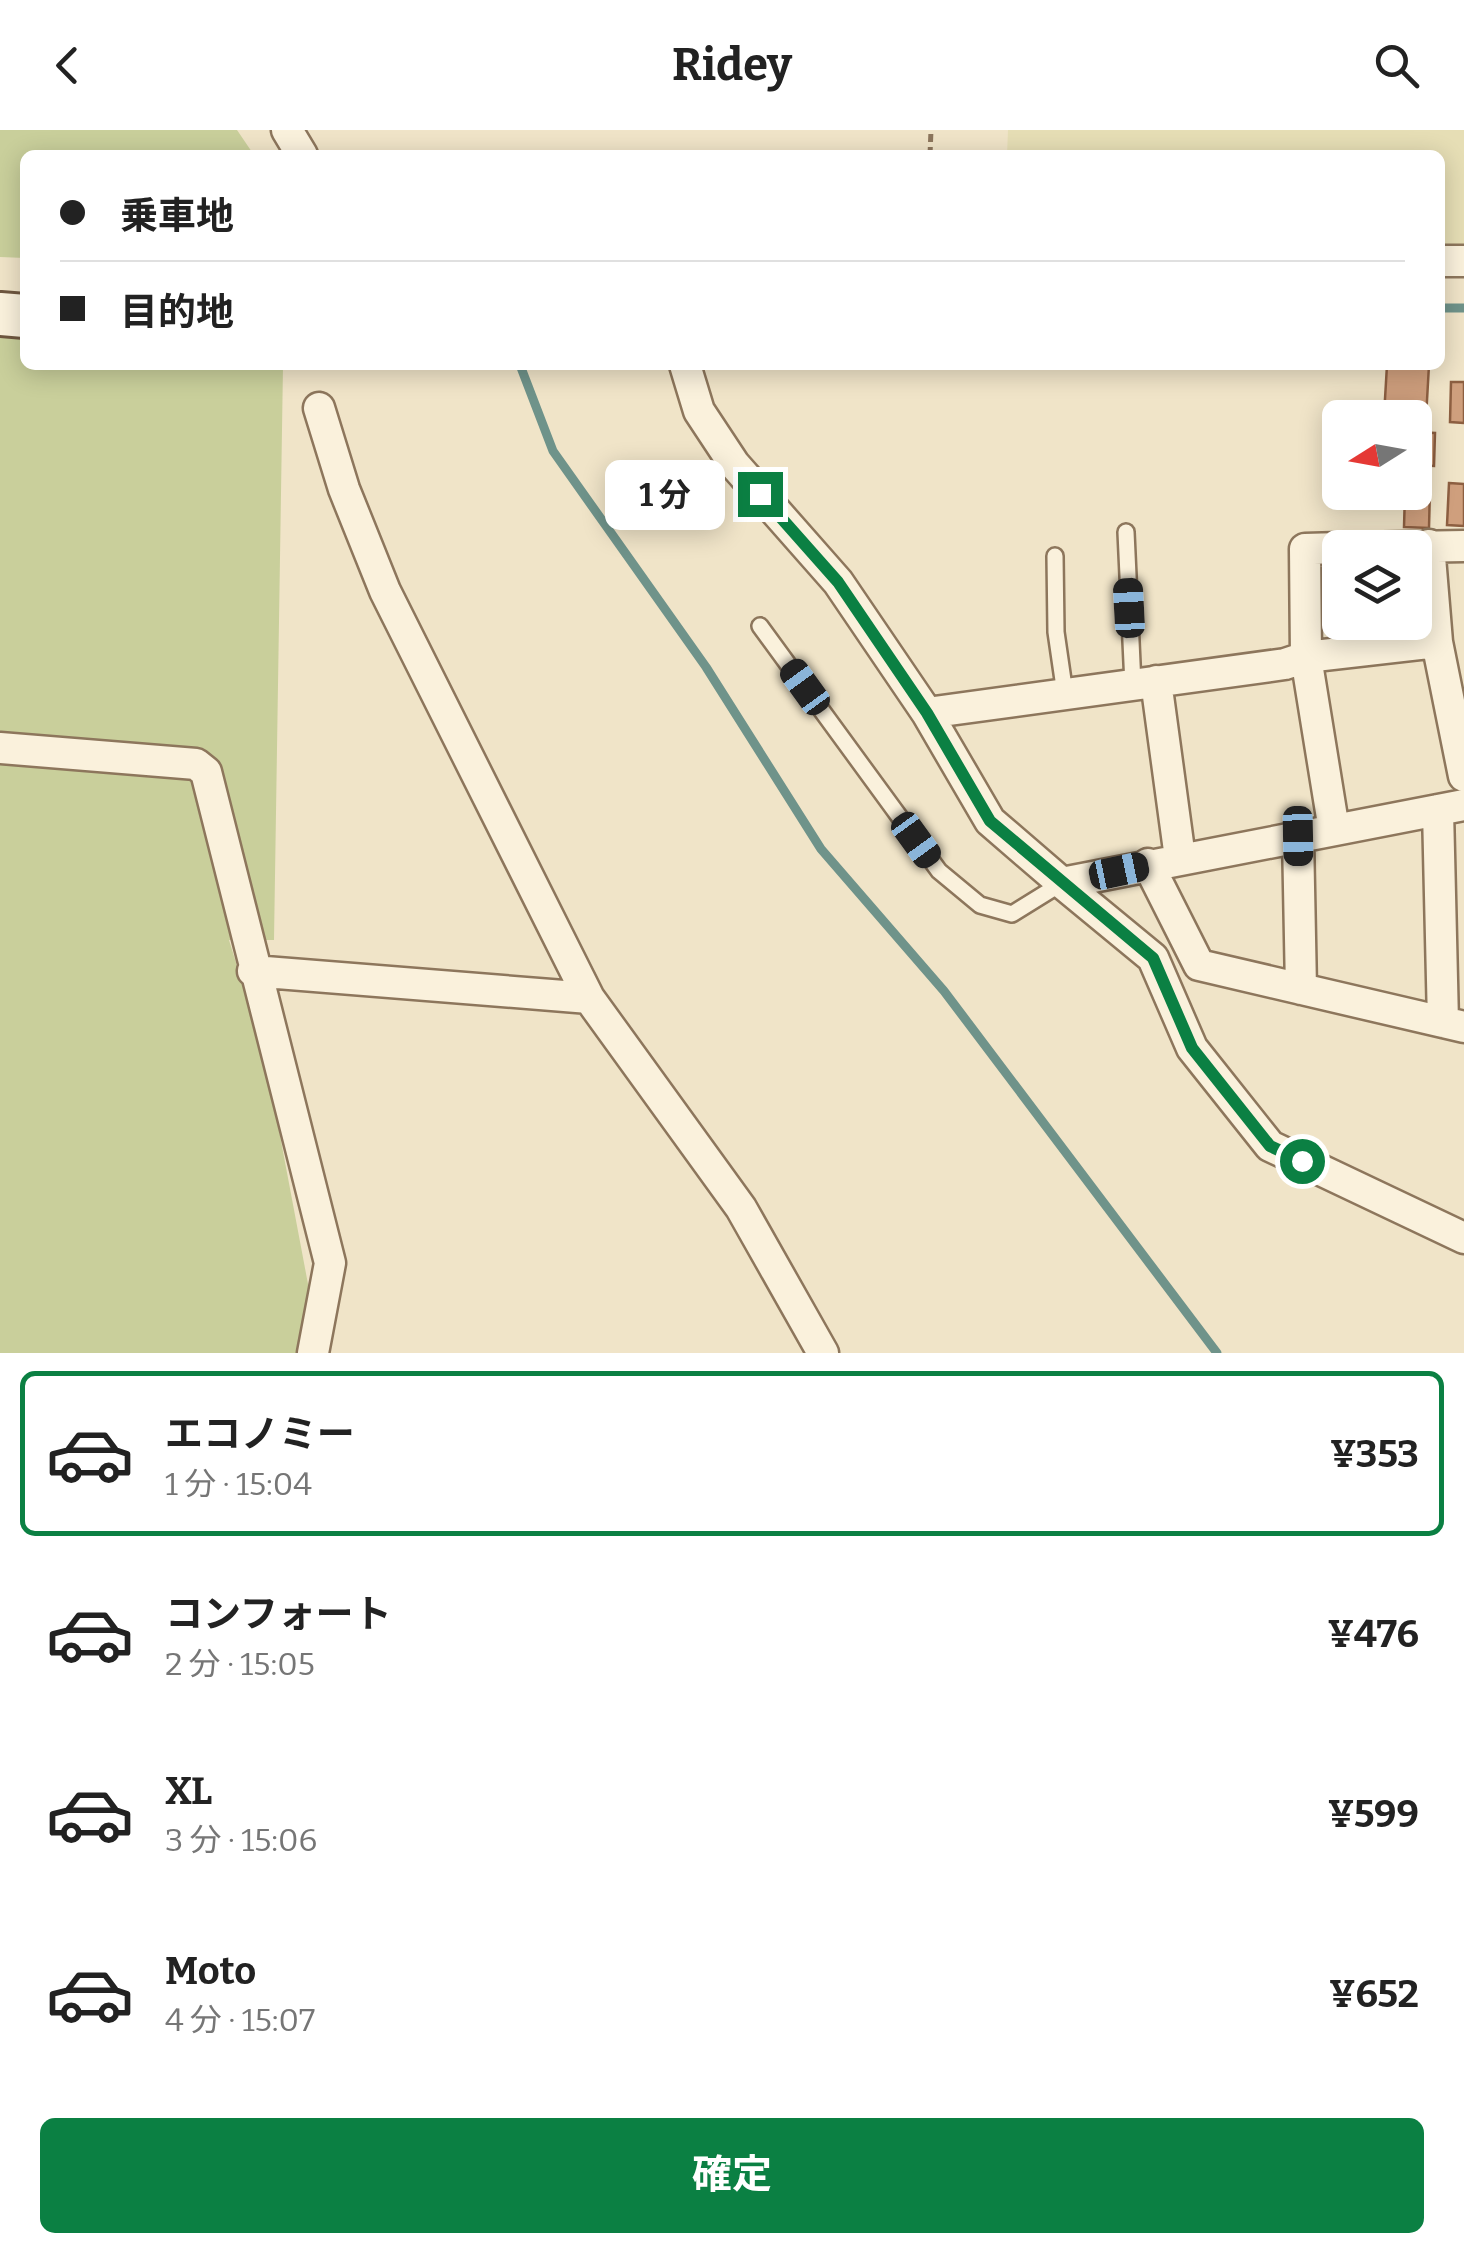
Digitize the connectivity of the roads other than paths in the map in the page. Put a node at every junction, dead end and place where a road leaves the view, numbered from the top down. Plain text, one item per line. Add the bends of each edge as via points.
1 (686, 370) edge
2 (320, 408) dead end
3 (1126, 532) dead end
4 (1432, 545) edge
5 (1464, 546) edge
6 (1322, 549) edge
7 (1054, 556) dead end
8 (1432, 581) edge
9 (760, 626) dead end
10 (1437, 642) junction
11 (1306, 657) junction
12 (1144, 683) junction
13 (1066, 694) junction
14 (927, 713) junction
15 (0, 748) edge
16 (1464, 776) edge
17 (1451, 808) edge
18 (1334, 830) junction
19 (1298, 836) junction
20 (1180, 858) junction
21 (1148, 864) junction
22 (1062, 883) junction
23 (253, 970) junction
24 (1301, 989) junction
25 (589, 998) junction
26 (1453, 1025) edge
27 (1464, 1238) edge
28 (313, 1353) edge
29 (823, 1353) edge

1 - 14 street via 699,411 734,464 838,582
2 - 25 street via 385,591
3 - 12 lane
4 - 5 street
6 - 11 street via 1305,549
7 - 13 lane
8 - 10 street
9 - 22 lane via 939,871 980,904 1012,914
10 - 11 street
10 - 16 street
11 - 12 street
11 - 18 street
12 - 13 street
12 - 20 street
13 - 14 street
14 - 22 street via 990,821
15 - 23 street via 196,764 206,772
17 - 18 street
17 - 26 street
18 - 19 street
19 - 20 street
19 - 24 street
20 - 21 street
21 - 22 street
21 - 24 street via 1199,966
22 - 27 street via 1153,958 1192,1048 1270,1146
23 - 25 street
23 - 28 street via 330,1263
24 - 26 street
25 - 29 street via 741,1208

